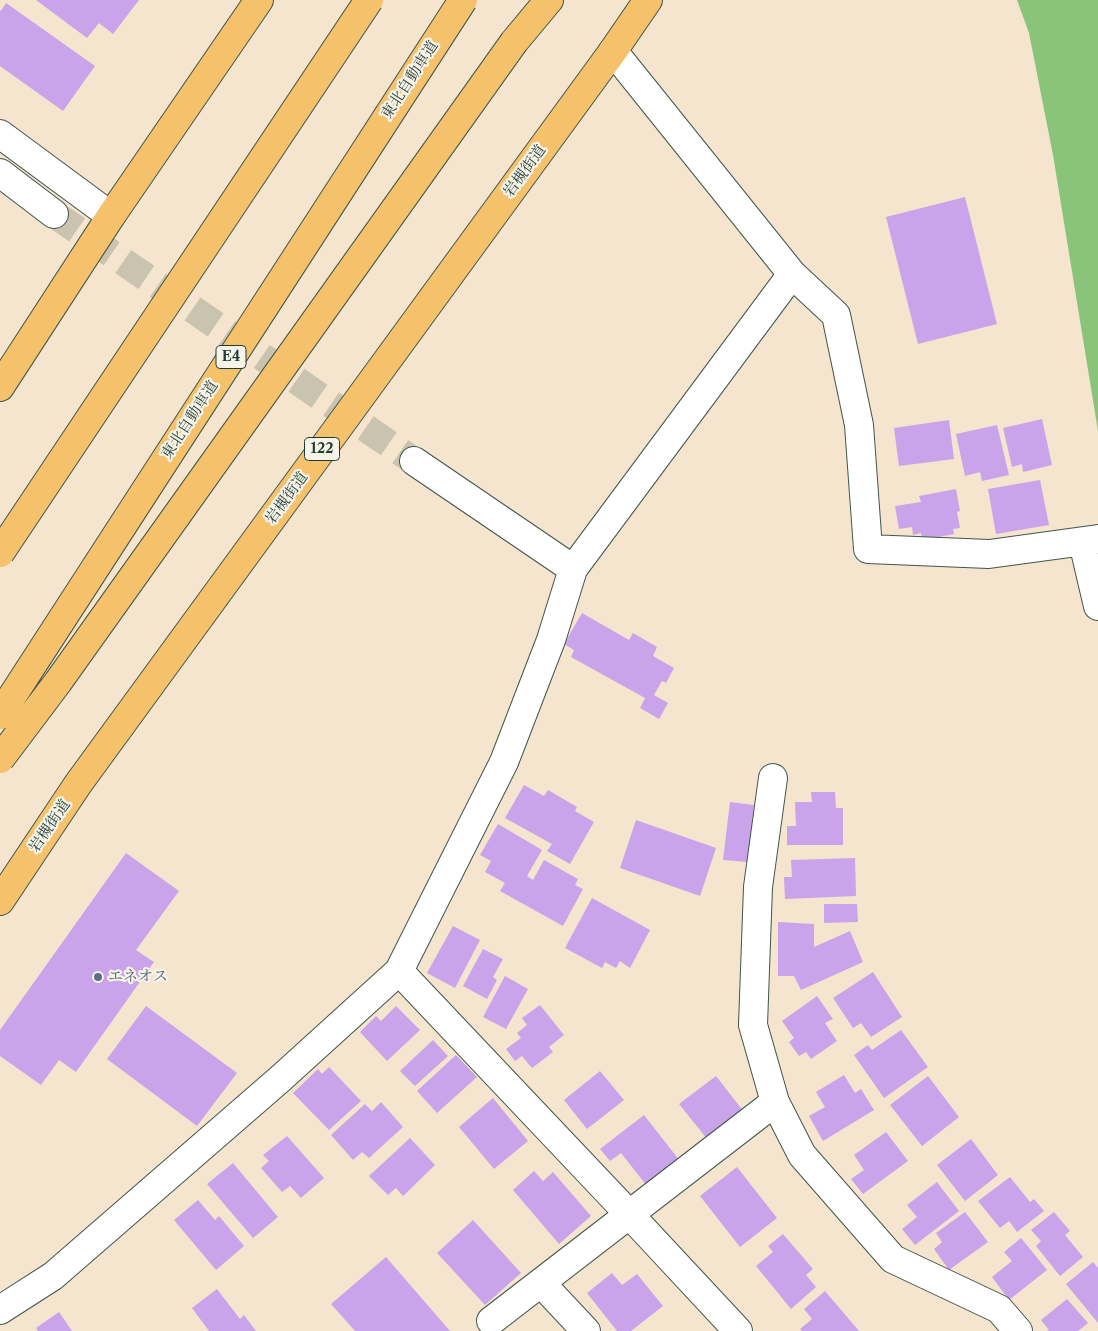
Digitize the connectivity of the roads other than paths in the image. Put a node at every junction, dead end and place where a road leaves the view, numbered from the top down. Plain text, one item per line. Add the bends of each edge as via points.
1 (259, 0) edge
2 (369, 0) edge
3 (463, 0) edge
4 (541, 0) edge
5 (549, 0) edge
6 (648, 0) edge
7 (514, 42) junction
8 (613, 50) junction
9 (0, 134) edge
10 (0, 173) edge
11 (54, 214) tunnel mouth
12 (111, 216) junction
13 (792, 274) junction
14 (0, 387) edge
15 (414, 461) tunnel mouth
16 (1091, 541) edge
17 (0, 553) edge
18 (573, 569) junction
19 (1098, 606) edge
20 (0, 715) edge
21 (0, 759) edge
22 (772, 778) dead end
23 (0, 901) edge
24 (399, 972) junction
25 (775, 1102) junction
26 (630, 1215) junction
27 (541, 1283) junction
28 (0, 1310) edge
29 (491, 1321) dead end
30 (586, 1331) edge
31 (738, 1331) edge
32 (1018, 1331) edge

1 - 12 highway
2 - 17 highway, bridge
3 - 20 highway, 東北自動車道 / E4, bridge
4 - 7 highway
5 - 7 highway
6 - 8 highway, 岩槻街道 / 122
7 - 21 highway, bridge
8 - 13 street
8 - 23 highway, 岩槻街道 / 122 via 78,784
9 - 12 street
10 - 11 street
12 - 14 highway
13 - 16 street via 836,315 859,425 868,549 989,554
13 - 18 street
15 - 18 street
16 - 19 street
18 - 24 street via 551,640 504,762
22 - 25 street via 758,887 753,1025
24 - 26 street
24 - 28 street via 54,1276
25 - 26 street
25 - 32 street via 802,1155 893,1259 999,1309
26 - 27 street
26 - 31 street
27 - 29 street
27 - 30 street

